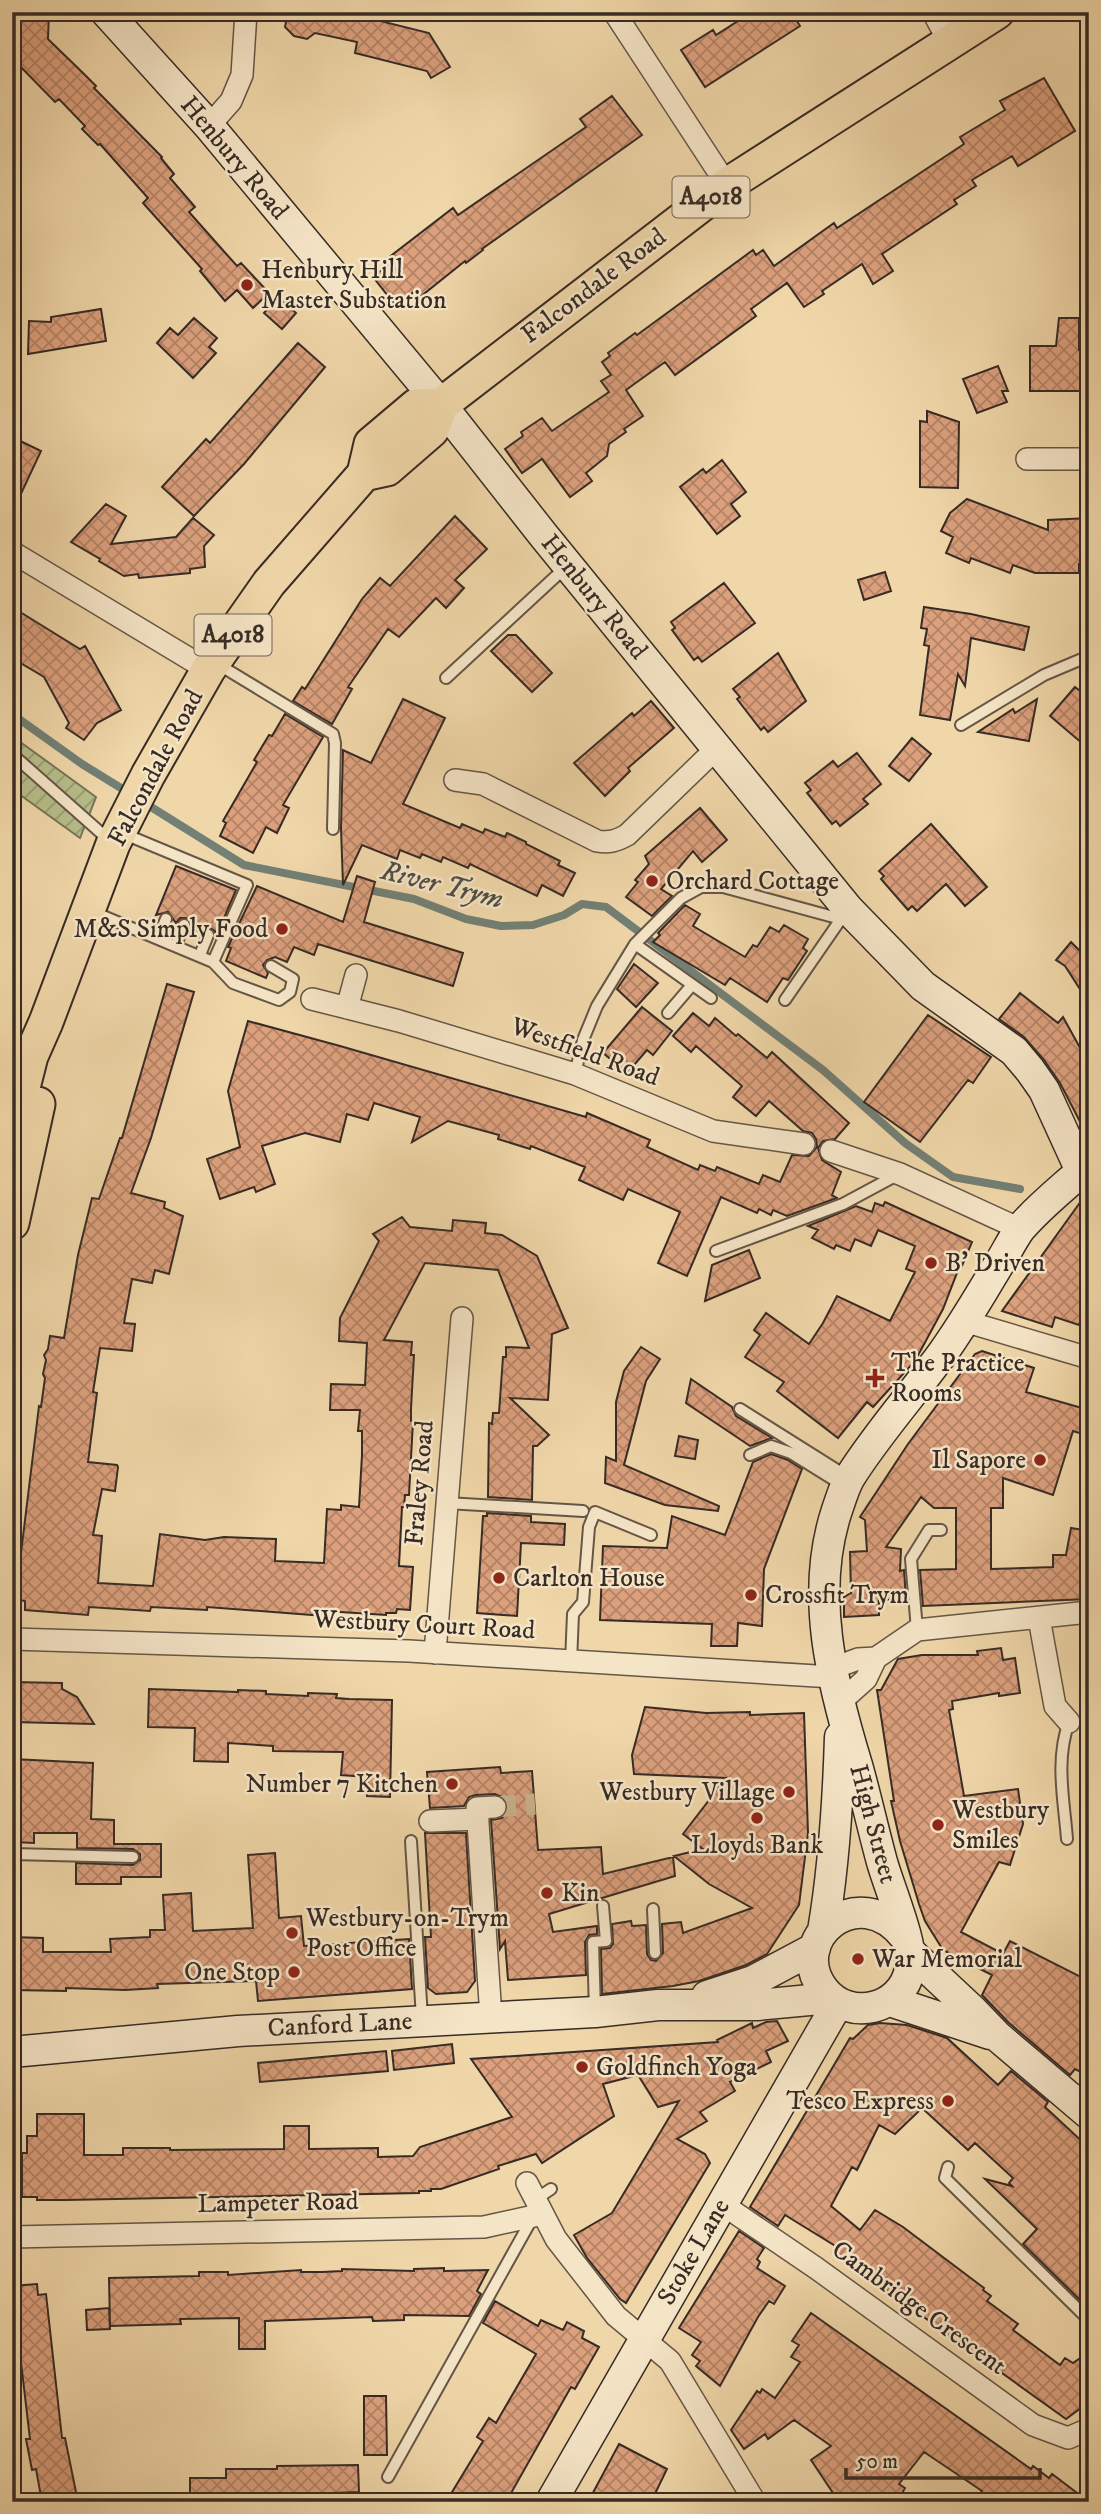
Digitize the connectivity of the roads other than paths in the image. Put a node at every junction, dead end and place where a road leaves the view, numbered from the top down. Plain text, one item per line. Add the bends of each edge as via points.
1 (106, 12) edge
2 (246, 12) edge
3 (614, 12) edge
4 (933, 12) edge
5 (997, 12) edge
6 (949, 42) junction
7 (209, 126) junction
8 (727, 185) junction
9 (441, 405) junction
10 (1089, 458) edge
11 (1027, 459) dead end
12 (12, 552) edge
13 (568, 565) junction
14 (1089, 656) edge
15 (211, 665) junction
16 (446, 678) dead end
17 (961, 725) dead end
18 (717, 748) junction
19 (12, 754) edge
20 (455, 780) dead end
21 (334, 829) dead end
22 (116, 838) junction
23 (88, 910) junction
24 (844, 914) junction
25 (166, 919) dead end
26 (184, 925) dead end
27 (208, 935) dead end
28 (158, 939) junction
29 (635, 944) junction
30 (176, 945) junction
31 (200, 956) junction
32 (214, 962) junction
33 (271, 966) dead end
34 (356, 975) dead end
35 (692, 985) junction
36 (711, 998) dead end
37 (312, 999) dead end
38 (785, 1000) dead end
39 (347, 1008) junction
40 (668, 1013) dead end
41 (46, 1022) junction
42 (12, 1037) edge
43 (575, 1074) junction
44 (12, 1131) edge
45 (804, 1144) dead end
46 (831, 1151) dead end
47 (1085, 1168) edge
48 (900, 1174) junction
49 (12, 1223) edge
50 (1020, 1229) junction
51 (716, 1251) dead end
52 (462, 1318) dead end
53 (964, 1321) junction
54 (1089, 1358) edge
55 (740, 1409) dead end
56 (750, 1455) dead end
57 (847, 1483) junction
58 (447, 1503) junction
59 (583, 1511) dead end
60 (941, 1530) dead end
61 (651, 1535) dead end
62 (1089, 1612) edge
63 (1039, 1618) junction
64 (917, 1630) junction
65 (12, 1639) edge
66 (435, 1653) junction
67 (876, 1658) junction
68 (570, 1662) junction
69 (836, 1691) junction
70 (1069, 1722) joint
71 (430, 1821) dead end
72 (1068, 1839) dead end
73 (411, 1841) dead end
74 (12, 1854) edge
75 (133, 1857) dead end
76 (603, 1906) dead end
77 (653, 1909) dead end
78 (819, 1939) junction
79 (908, 1945) junction
80 (654, 1953) dead end
81 (835, 2000) junction
82 (890, 2001) junction
83 (661, 2002) junction
84 (596, 2011) junction
85 (491, 2017) junction
86 (422, 2021) junction
87 (997, 2036) junction
88 (12, 2052) edge
89 (1089, 2114) edge
90 (948, 2167) dead end
91 (538, 2200) junction
92 (722, 2204) junction
93 (12, 2236) edge
94 (1089, 2320) edge
95 (645, 2338) junction
96 (1089, 2429) edge
97 (388, 2477) dead end
98 (551, 2502) edge
99 (755, 2502) edge

1 - 7 main road, Henbury Road
2 - 7 street via 242,75 231,101
3 - 8 street
4 - 6 street
5 - 6 main road, Falcondale Road / A4018
6 - 8 main road, Falcondale Road / A4018
7 - 9 main road, Henbury Road
8 - 9 main road, Falcondale Road / A4018
9 - 13 main road, Henbury Road
9 - 15 main road, Falcondale Road / A4018 via 416,406 371,444 364,474 269,583
10 - 11 street
12 - 15 street
13 - 16 lane
13 - 18 main road, Henbury Road
14 - 17 lane via 1044,676
15 - 21 lane via 333,734
15 - 22 main road, Falcondale Road / A4018
18 - 20 street via 627,835 608,843 597,841 486,776
18 - 24 main road, Henbury Road
19 - 22 lane
22 - 23 main road, Falcondale Road / A4018
22 - 32 lane via 247,885 225,949
23 - 28 lane
23 - 41 main road, Falcondale Road / A4018
24 - 29 lane via 723,887 701,887 681,898
24 - 38 lane
24 - 47 main road, Henbury Road via 923,986 1014,1051 1044,1090
25 - 28 lane
26 - 30 lane
27 - 31 lane
28 - 30 lane
29 - 35 lane
29 - 43 lane via 597,1006
30 - 31 lane
31 - 32 lane
32 - 33 lane via 233,983 279,1000 290,992 293,979
34 - 39 street
35 - 36 lane
35 - 40 lane
37 - 39 street, Westfield Road
39 - 43 street, Westfield Road
41 - 42 main road
41 - 44 main road, Falcondale Road / A4018 via 31,1056
41 - 49 main road, Falcondale Road / A4018 via 47,1058
43 - 45 street, Westfield Road via 713,1131
46 - 48 street
47 - 50 main road, High Street
48 - 50 street
48 - 51 lane via 843,1204
50 - 53 main road, High Street
52 - 58 street, Fraley Road
53 - 54 street
53 - 57 main road, High Street
55 - 57 lane
56 - 57 lane via 771,1446
57 - 69 main road, High Street via 826,1551 823,1596
58 - 59 lane
58 - 66 street, Fraley Road
60 - 64 lane via 929,1530 911,1559
61 - 68 lane via 596,1512 589,1527 583,1602 573,1614
62 - 63 street
63 - 64 street
63 - 70 street via 1055,1706
64 - 67 street
65 - 66 street, Westbury Court Road
66 - 68 street, Westbury Court Road
67 - 69 street via 866,1679
67 - 69 street via 858,1659
68 - 69 street, Westbury Court Road
69 - 78 main road, High Street via 838,1816
69 - 79 main road, High Street
70 - 72 lane via 1060,1766
71 - 85 street via 487,1813
73 - 86 lane
74 - 75 lane
76 - 84 lane via 606,1941 593,1942
77 - 80 lane
78 - 79 main road, High Street via 845,1915 859,1912 886,1918
78 - 81 main road, High Street via 816,1975
78 - 83 main road, Canford Lane via 753,1981 718,1994
79 - 82 main road via 911,1967 907,1980
79 - 87 main road
81 - 82 main road via 864,2009
81 - 83 main road, Canford Lane via 757,2005
81 - 92 main road, Stoke Lane
82 - 87 main road
83 - 84 main road, Canford Lane
84 - 85 main road, Canford Lane
85 - 86 main road, Canford Lane
86 - 88 main road, Canford Lane via 238,2031
87 - 89 main road
90 - 94 lane via 945,2178
91 - 93 street, Lampeter Road via 484,2227
91 - 95 street via 556,2239 615,2316
91 - 97 lane
92 - 95 main road, Stoke Lane
92 - 96 street, Cambridge Crescent via 1033,2425 1068,2438
95 - 98 main road, Stoke Lane
95 - 99 street via 670,2361

